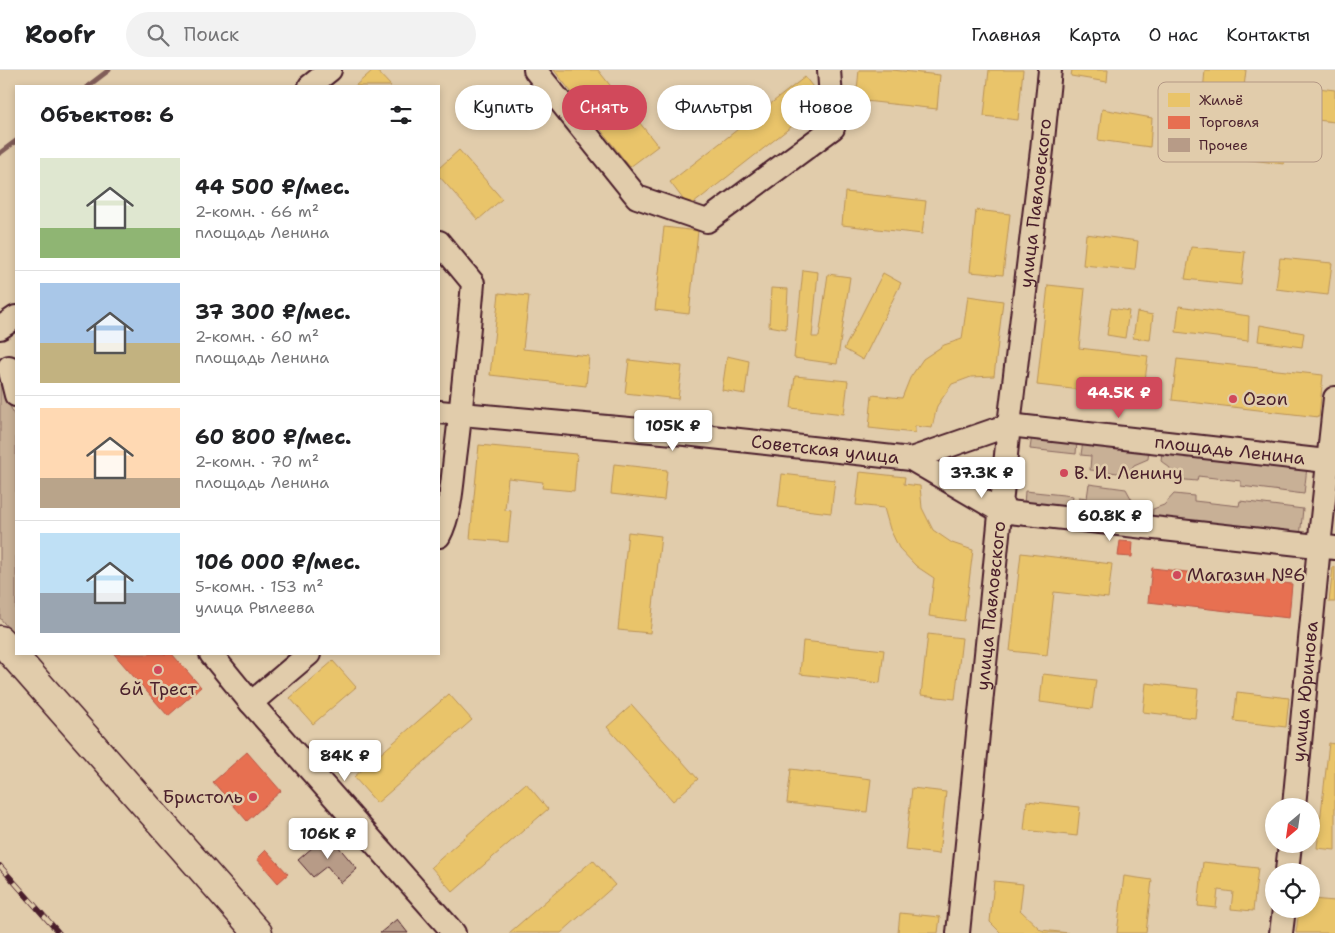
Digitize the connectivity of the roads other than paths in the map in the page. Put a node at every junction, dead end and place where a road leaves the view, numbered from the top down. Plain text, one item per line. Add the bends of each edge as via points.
1 (330, 70) edge
2 (535, 70) edge
3 (829, 70) edge
4 (1050, 70) edge
5 (311, 85) edge
6 (440, 243) edge
7 (15, 318) edge
8 (0, 328) edge
9 (9, 367) edge
10 (15, 391) edge
11 (1335, 398) edge
12 (450, 413) edge
13 (1009, 425) junction
14 (911, 459) junction
15 (1332, 462) edge
16 (1000, 511) junction
17 (440, 534) edge
18 (1327, 547) edge
19 (0, 640) edge
20 (212, 655) edge
21 (308, 655) edge
22 (251, 703) junction
23 (1295, 798) edge
24 (1283, 918) edge
25 (258, 933) edge
26 (454, 933) edge
27 (958, 933) edge
28 (1281, 933) edge

1 - 5 street
2 - 3 street via 637,197 707,221 833,128
4 - 13 street, улица Павловского
6 - 12 street via 473,283
7 - 8 street
9 - 10 street
11 - 15 street, улица Юринова
12 - 14 street, Советская улица
12 - 17 street via 450,501
13 - 14 street, площадь Ленина
13 - 15 street, площадь Ленина
13 - 16 street, улица Павловского
14 - 16 street
15 - 18 street, улица Юринова
16 - 18 street
16 - 27 street, улица Павловского
18 - 23 street, улица Юринова
19 - 25 main road
20 - 22 street
21 - 22 street
22 - 26 street
24 - 28 street

